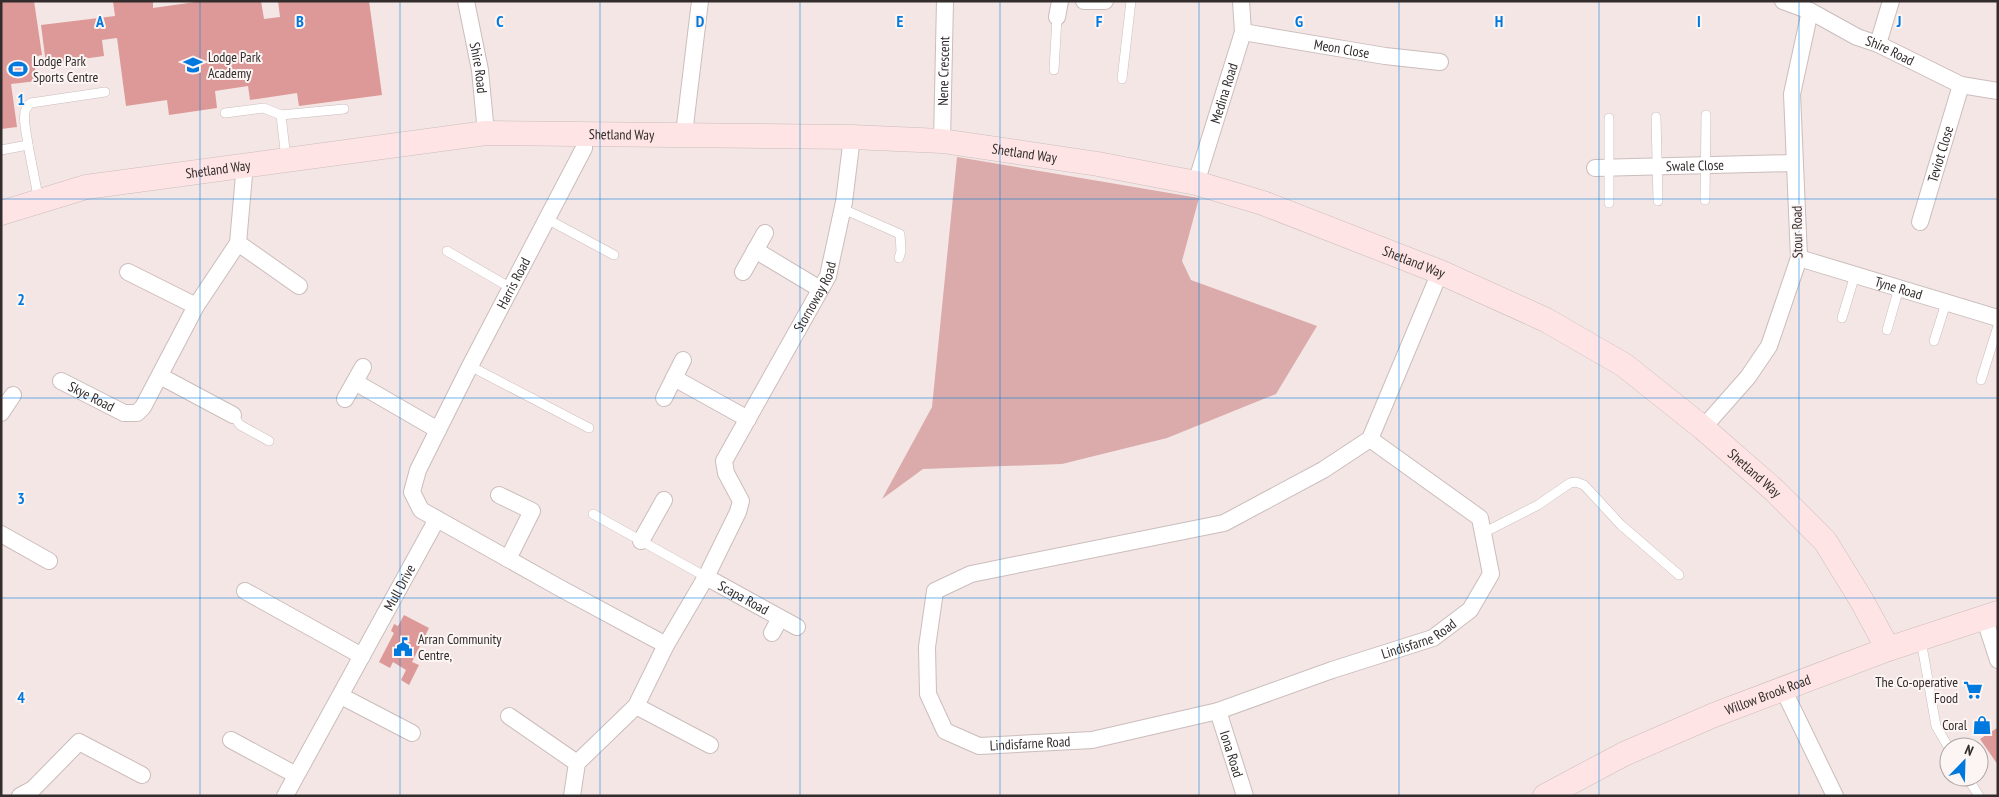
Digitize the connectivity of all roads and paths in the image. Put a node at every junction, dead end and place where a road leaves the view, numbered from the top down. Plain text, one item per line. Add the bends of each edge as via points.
1 (466, 1) edge
2 (700, 1) edge
3 (945, 1) edge
4 (1131, 1) edge
5 (1241, 1) edge
6 (1783, 1) edge
7 (1891, 1) edge
8 (1059, 9) edge
9 (1810, 11) junction
10 (1243, 32) junction
11 (1878, 44) junction
12 (1440, 62) dead end
13 (1054, 70) dead end
14 (1122, 79) dead end
15 (1961, 85) junction
16 (105, 92) dead end
17 (1998, 92) edge
18 (344, 109) dead end
19 (224, 113) dead end
20 (281, 115) junction
21 (1706, 115) dead end
22 (1609, 118) dead end
23 (1656, 118) dead end
24 (486, 133) junction
25 (684, 134) junction
26 (584, 135) junction
27 (852, 137) junction
28 (942, 141) junction
29 (28, 145) junction
30 (1, 150) edge
31 (286, 159) junction
32 (1794, 163) junction
33 (245, 164) junction
34 (1707, 165) junction
35 (1658, 166) junction
36 (1602, 168) junction
37 (1196, 183) junction
38 (1705, 200) dead end
39 (39, 201) junction
40 (1658, 201) dead end
41 (1609, 203) dead end
42 (843, 209) junction
43 (1, 213) edge
44 (547, 219) junction
45 (1920, 222) dead end
46 (765, 233) dead end
47 (238, 243) junction
48 (755, 250) junction
49 (447, 251) dead end
50 (614, 255) dead end
51 (900, 258) dead end
52 (1800, 258) junction
53 (128, 272) dead end
54 (742, 272) dead end
55 (1440, 272) junction
56 (1855, 275) junction
57 (299, 286) dead end
58 (511, 288) junction
59 (1899, 288) junction
60 (820, 289) junction
61 (1946, 302) junction
62 (196, 306) junction
63 (1842, 318) dead end
64 (1998, 318) edge
65 (1998, 326) edge
66 (1887, 330) dead end
67 (1934, 341) dead end
68 (683, 360) dead end
69 (363, 366) dead end
70 (470, 366) junction
71 (160, 376) junction
72 (674, 378) junction
73 (1981, 380) dead end
74 (61, 381) dead end
75 (355, 382) junction
76 (13, 395) dead end
77 (345, 398) dead end
78 (664, 398) dead end
79 (2, 412) edge
80 (233, 414) joint
81 (748, 420) junction
82 (589, 428) dead end
83 (1703, 428) junction
84 (438, 430) junction
85 (1370, 439) junction
86 (270, 441) dead end
87 (499, 495) dead end
88 (664, 500) dead end
89 (593, 514) dead end
90 (437, 519) junction
91 (1483, 533) junction
92 (1, 534) edge
93 (641, 541) junction
94 (508, 559) junction
95 (49, 561) dead end
96 (1678, 575) dead end
97 (706, 577) junction
98 (245, 591) dead end
99 (1991, 615) edge
100 (780, 618) junction
101 (797, 627) dead end
102 (772, 633) dead end
103 (1921, 638) junction
104 (666, 645) junction
105 (1888, 649) junction
106 (362, 656) junction
107 (1998, 660) edge
108 (1783, 689) junction
109 (341, 696) junction
110 (636, 706) junction
111 (1218, 711) junction
112 (509, 716) dead end
113 (412, 733) dead end
114 (1942, 737) edge
115 (231, 740) dead end
116 (710, 746) dead end
117 (577, 763) junction
118 (142, 775) dead end
119 (296, 775) junction
120 (20, 796) edge
121 (285, 796) edge
122 (572, 796) edge
123 (1245, 796) edge
124 (1545, 796) edge
125 (1835, 796) edge

1 - 24 street, Shire Road via 480,70
2 - 25 street
3 - 28 street, Nene Crescent
4 - 14 lane
5 - 10 street, Medina Road
6 - 9 street, Shire Road
7 - 11 street
8 - 13 lane
9 - 11 street, Shire Road via 1857,37
9 - 32 street, Stour Road via 1792,94
10 - 12 street, Meon Close
10 - 37 street, Medina Road
11 - 15 street, Shire Road
15 - 17 street, Shire Road
15 - 45 street, Teviot Close
16 - 29 lane via 27,105 24,114
18 - 20 lane
19 - 20 lane via 264,108
20 - 31 lane
21 - 34 lane
22 - 36 lane
23 - 35 lane
24 - 26 street, Shetland Way
24 - 31 street, Shetland Way
25 - 26 street, Shetland Way
25 - 27 street, Shetland Way
26 - 44 street, Harris Road via 584,148
27 - 28 street, Shetland Way
27 - 42 street, Stornoway Road
28 - 37 street, Shetland Way via 1098,164
29 - 30 lane
29 - 39 lane
31 - 33 street, Shetland Way
32 - 34 street, Swale Close
32 - 52 street, Stour Road
33 - 39 street, Shetland Way via 86,186
33 - 47 street, Skye Road
34 - 35 street, Swale Close
34 - 38 lane
35 - 36 street, Swale Close
35 - 40 lane
36 - 41 lane
37 - 55 street, Shetland Way via 1263,203
39 - 43 street, Shetland Way
42 - 51 lane via 900,234
42 - 60 street, Stornoway Road via 828,276
44 - 50 lane
44 - 58 street, Harris Road
46 - 48 street
47 - 57 street
47 - 62 street, Skye Road
48 - 54 street
48 - 60 street
49 - 58 lane
52 - 56 street, Tyne Road
52 - 83 street, Stour Road via 1769,346 1748,377
53 - 62 street
55 - 83 street, Shetland Way via 1546,320 1624,365
55 - 85 street
56 - 59 street, Tyne Road
56 - 63 lane
58 - 70 street, Harris Road
59 - 61 street, Tyne Road
59 - 66 lane
60 - 81 street, Stornoway Road
61 - 64 street, Tyne Road
61 - 67 lane
62 - 71 street, Skye Road
65 - 73 lane
68 - 72 street
69 - 75 street
70 - 82 lane
70 - 84 street, Harris Road
71 - 74 street, Skye Road via 143,407 131,414
71 - 80 street
72 - 78 street
72 - 81 street
75 - 77 street
75 - 84 street
76 - 79 street
80 - 86 lane via 240,425
81 - 97 street, Stornoway Road via 724,461 726,473 740,501 738,512
83 - 105 street, Shetland Way via 1774,490 1825,541
84 - 90 street, Harris Road via 418,470 412,492 421,510
85 - 91 street, Lindisfarne Road via 1480,518
85 - 111 street, Lindisfarne Road via 1323,470 1224,523 971,574 934,591 927,647 928,694 945,731 979,746 1092,740
87 - 94 street via 532,511
88 - 93 street
89 - 93 lane
90 - 94 street, Harris Road
90 - 106 street, Mull Drive
91 - 96 lane via 1576,482 1584,485 1620,525
91 - 111 street, Lindisfarne Road via 1491,574 1470,610 1433,638
92 - 95 street
93 - 97 lane
94 - 104 street, Harris Road
97 - 100 street, Scapa Road
97 - 104 street, Scapa Road
98 - 106 street
99 - 103 street, Willow Brook Road
99 - 107 street
100 - 101 street, Scapa Road
100 - 102 street
103 - 105 street, Willow Brook Road
103 - 114 lane via 1936,726
104 - 110 street, Scapa Road
105 - 108 street, Willow Brook Road
106 - 109 street, Mull Drive
108 - 124 street, Willow Brook Road via 1624,754
108 - 125 street
109 - 113 street
109 - 119 street, Mull Drive
110 - 116 street
110 - 117 street, Scapa Road
111 - 123 street, Iona Road
112 - 117 street
115 - 119 street
117 - 122 street
118 - 120 street via 79,742 33,789
119 - 121 street, Mull Drive

